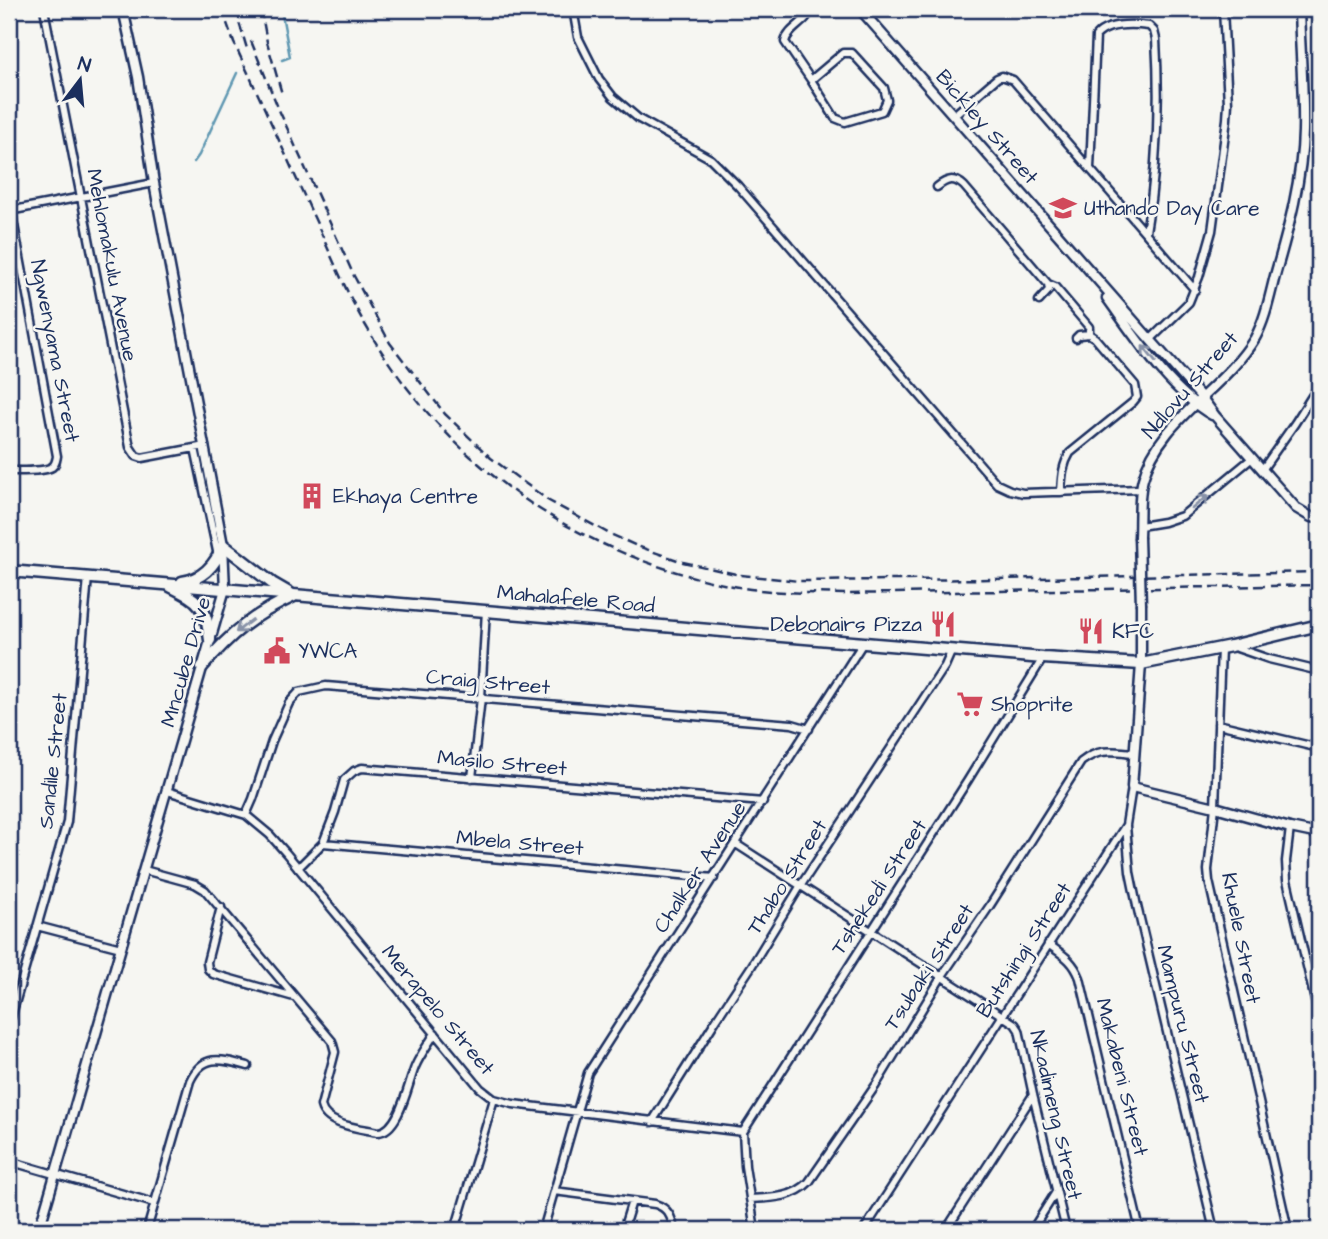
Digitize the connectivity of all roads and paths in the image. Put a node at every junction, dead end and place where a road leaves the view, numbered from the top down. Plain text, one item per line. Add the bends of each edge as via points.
1 (44, 9) edge
2 (123, 9) edge
3 (573, 9) edge
4 (811, 9) edge
5 (859, 9) edge
6 (1223, 9) edge
7 (1299, 9) edge
8 (811, 80) junction
9 (954, 115) junction
10 (1090, 168) junction
11 (154, 183) junction
12 (937, 187) dead end
13 (81, 197) junction
14 (9, 198) edge
15 (10, 211) edge
16 (1146, 232) junction
17 (1087, 270) junction
18 (1048, 284) junction
19 (1195, 290) junction
20 (1039, 301) dead end
21 (1089, 334) junction
22 (1076, 338) dead end
23 (1150, 340) junction
24 (1319, 385) edge
25 (1202, 398) junction
26 (1195, 405) junction
27 (1216, 417) junction
28 (205, 446) junction
29 (195, 448) junction
30 (1251, 459) junction
31 (1262, 470) junction
32 (9, 471) edge
33 (1141, 489) junction
34 (1061, 492) junction
35 (1319, 519) edge
36 (1140, 526) junction
37 (223, 545) junction
38 (218, 557) junction
39 (9, 571) edge
40 (88, 578) junction
41 (165, 584) junction
42 (225, 589) junction
43 (295, 596) junction
44 (1142, 605) joint
45 (486, 610) junction
46 (1319, 625) edge
47 (210, 640) junction
48 (863, 643) junction
49 (1226, 647) junction
50 (952, 650) junction
51 (1043, 658) junction
52 (1141, 664) junction
53 (202, 667) junction
54 (1319, 671) edge
55 (481, 698) junction
56 (1217, 724) junction
57 (809, 729) junction
58 (1319, 748) edge
59 (1134, 753) junction
60 (472, 778) junction
61 (1132, 787) junction
62 (167, 791) junction
63 (763, 802) junction
64 (1215, 807) junction
65 (246, 814) junction
66 (1126, 825) junction
67 (1290, 828) junction
68 (1319, 834) edge
69 (323, 843) junction
70 (736, 844) junction
71 (298, 868) junction
72 (144, 870) junction
73 (714, 878) junction
74 (801, 885) junction
75 (221, 907) junction
76 (37, 926) junction
77 (872, 931) junction
78 (1048, 944) junction
79 (121, 948) junction
80 (942, 976) junction
81 (1316, 986) edge
82 (295, 997) junction
83 (1003, 1016) junction
84 (1319, 1018) edge
85 (9, 1025) edge
86 (435, 1033) junction
87 (248, 1066) dead end
88 (1033, 1095) junction
89 (494, 1098) junction
90 (576, 1113) junction
91 (652, 1122) junction
92 (743, 1132) junction
93 (9, 1161) edge
94 (55, 1175) junction
95 (554, 1191) junction
96 (1056, 1192) junction
97 (750, 1199) junction
98 (632, 1201) junction
99 (154, 1203) junction
100 (39, 1230) edge
101 (147, 1230) edge
102 (455, 1230) edge
103 (542, 1230) edge
104 (623, 1230) edge
105 (674, 1230) edge
106 (755, 1230) edge
107 (864, 1230) edge
108 (946, 1230) edge
109 (1031, 1230) edge
110 (1066, 1230) edge
111 (1140, 1230) edge
112 (1214, 1230) edge
113 (1288, 1230) edge

1 - 13 street, Mehlomakulu Avenue
2 - 11 street, Mncube Drive
3 - 34 street via 578,37 613,97 639,119 710,159 738,186 997,484 1023,493
4 - 8 street via 785,42
5 - 9 street, Bickley Street
6 - 19 street via 1226,137 1208,251
7 - 25 street, Ndlovu Street via 1303,131 1283,246 1254,340
8 - 8 street via 840,121 881,111 887,100 884,88 852,53 843,53
9 - 10 street via 997,78 1009,78
9 - 17 street, Bickley Street
10 - 16 street
10 - 16 street via 1096,36 1109,28 1145,25 1156,35 1159,114
11 - 13 street
11 - 28 street, Mncube Drive
12 - 18 street via 950,179 960,182
13 - 15 street
13 - 29 street, Mehlomakulu Avenue via 130,447 142,458
14 - 15 street, Ngwenyama Street
15 - 32 street, Ngwenyama Street via 57,456 45,470
16 - 19 street
17 - 23 street, Bickley Street
26 -> 17 street, Bickley Street via 1144,348
18 - 20 street via 1049,290
18 - 21 street via 1089,327
19 - 23 street via 1189,302
21 - 22 street
21 - 34 street via 1135,385 1137,397 1070,453 1064,462
23 - 25 street, Bickley Street
24 - 31 street
25 - 26 street, Ndlovu Street
25 - 27 street, Bickley Street
26 - 27 street, Bickley Street
26 - 33 street, Ndlovu Street via 1156,448
27 - 30 street, Bickley Street
28 - 29 street, Mehlomakulu Avenue
28 - 37 street, Mncube Drive
29 - 38 street
30 - 31 street, Bickley Street
36 -> 30 street via 1182,516
31 - 35 street, Bickley Street via 1296,508
33 - 34 street
33 - 36 street, Ndlovu Street
36 - 44 street, Ndlovu Street, bridge
37 - 38 main road
37 - 42 street, Mncube Drive
37 - 43 main road
38 - 41 main road via 202,575
39 - 40 main road, Mahalafele Road
40 - 41 main road, Mahalafele Road
40 - 76 street, Sandile Street via 68,822
41 - 42 main road, Mahalafele Road
41 - 47 main road via 198,604
42 - 43 main road, Mahalafele Road
42 - 47 street, Mncube Drive
43 - 45 main road, Mahalafele Road
43 -> 53 main road via 243,625
44 - 52 street, Butshingi Street
45 - 48 main road, Mahalafele Road
45 - 55 street
46 - 49 main road, Mahalafele Road
47 - 53 street, Mncube Drive
48 - 50 main road, Mahalafele Road
48 - 57 street, Chalker Avenue
49 - 52 main road, Mahalafele Road
49 - 54 street
49 - 56 street, Khuele Street
50 - 51 main road, Mahalafele Road
50 - 74 street, Thabo Street
51 - 52 main road, Mahalafele Road
51 - 77 street, Tshekedi Street
52 - 59 street, Butshingi Street
53 - 62 street, Mncube Drive
55 - 57 street, Craig Street
55 - 60 street
55 - 65 street, Craig Street via 326,686 299,692 281,718
56 - 58 street
56 - 64 street, Khuele Street
57 - 63 street, Chalker Avenue
59 - 61 street, Butshingi Street
59 - 80 street, Tsubaki Street via 1095,752 1081,762
60 - 63 street, Masilo Street
60 - 69 street, Masilo Street via 354,771 344,780
61 - 64 street
61 - 66 street, Butshingi Street
62 - 65 street, Merapelo Street
62 - 72 street, Mncube Drive
63 - 70 street, Chalker Avenue
64 - 67 street
64 - 113 street, Khuele Street via 1209,881
65 - 71 street, Merapelo Street
66 - 78 street, Butshingi Street
66 - 112 street, Mampuru Street via 1137,905
67 - 68 street
67 - 81 street via 1287,880
69 - 71 street, Masilo Street
69 - 73 street, Mbela Street
70 - 73 street, Chalker Avenue
70 - 74 street
71 - 86 street, Merapelo Street
72 - 75 street via 195,884
72 - 79 street, Mncube Drive
73 - 90 street, Chalker Avenue via 596,1060
74 - 77 street
74 - 91 street, Thabo Street
75 - 82 street
75 - 82 street via 208,969
76 - 79 street
76 - 85 street, Sandile Street
77 - 80 street
77 - 92 street, Tshekedi Street
78 - 83 street, Butshingi Street
78 - 111 street, Makabeni Street via 1071,961 1080,978
79 - 94 street, Mncube Drive
80 - 83 street
80 - 97 street, Tsubaki Street via 876,1085 809,1182 791,1194
81 - 84 street
82 - 86 street via 334,1046 321,1106 322,1113 334,1121 378,1132 388,1129
83 - 88 street, Nkadimeng Street via 1018,1027
83 - 107 street, Butshingi Street
86 - 89 street, Merapelo Street via 480,1088
87 - 99 street via 213,1060 196,1069
88 - 96 street, Nkadimeng Street
88 - 108 street
89 - 90 street, Merapelo Street
89 - 102 street
90 - 91 street, Merapelo Street
90 - 95 street, Chalker Avenue
91 - 92 street, Merapelo Street
92 - 97 street
93 - 94 street
94 - 99 street
94 - 100 street, Mncube Drive
95 - 98 street
95 - 103 street, Chalker Avenue
96 - 109 street
96 - 110 street, Nkadimeng Street
97 - 106 street
98 - 104 street
98 - 105 street via 662,1206 670,1214
99 - 101 street

